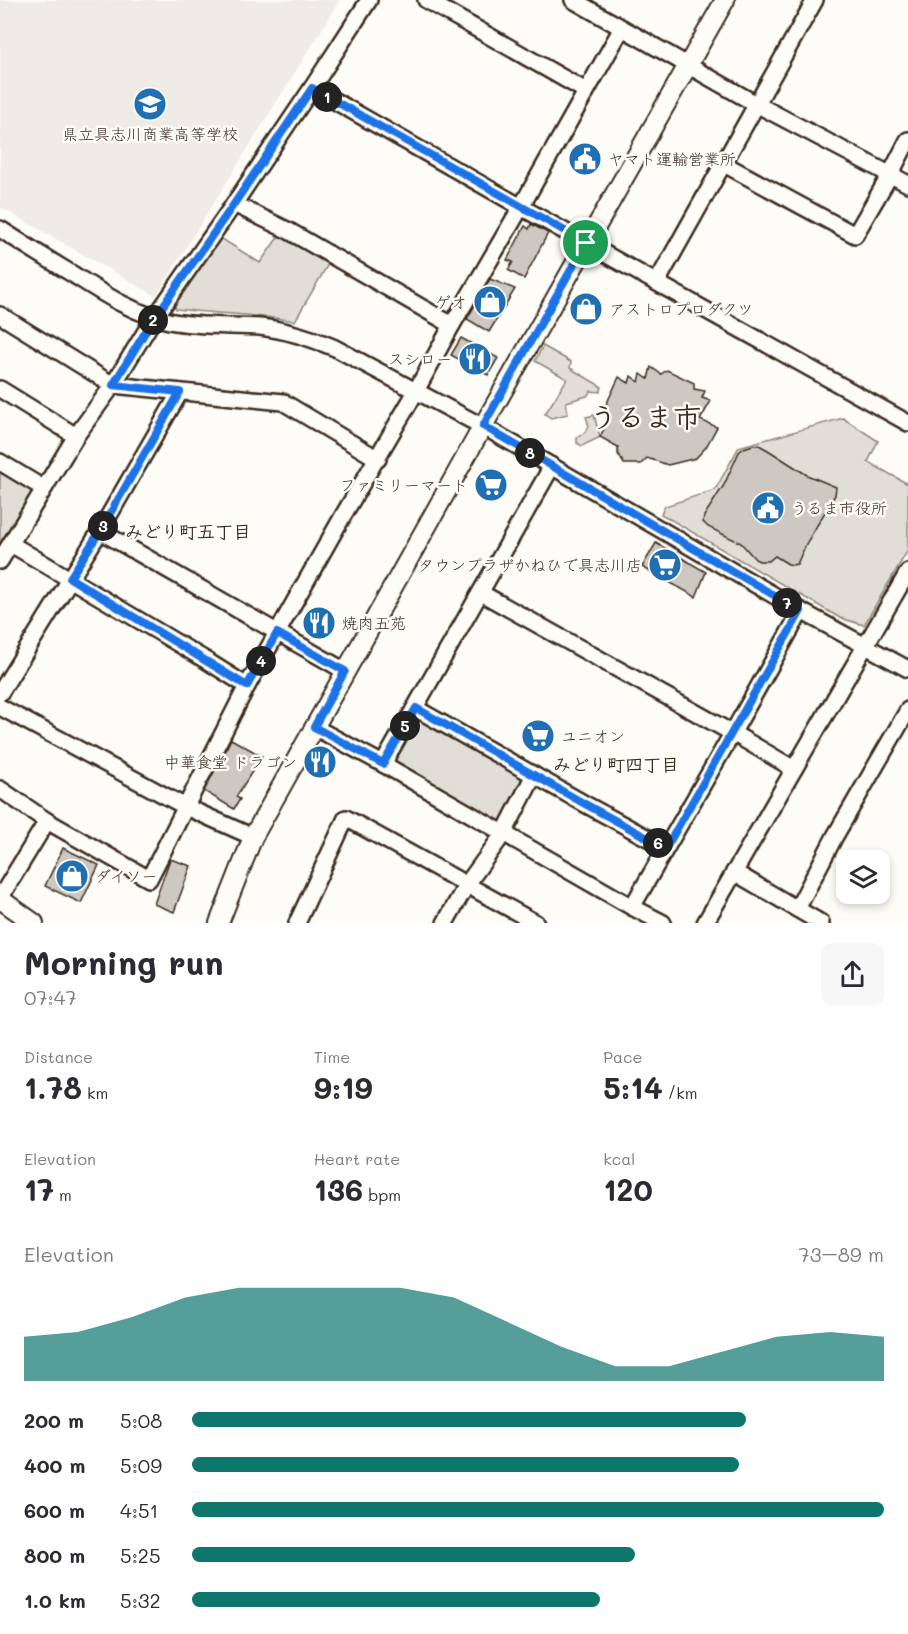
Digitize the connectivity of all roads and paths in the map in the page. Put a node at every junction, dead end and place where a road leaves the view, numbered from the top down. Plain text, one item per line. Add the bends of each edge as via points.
1 (369, 0) edge
2 (426, 0) edge
3 (573, 0) edge
4 (725, 0) edge
5 (815, 0) edge
6 (622, 28) junction
7 (688, 66) junction
8 (312, 88) junction
9 (586, 91) junction
10 (756, 104) junction
11 (908, 140) edge
12 (724, 164) junction
13 (890, 175) junction
14 (908, 184) edge
15 (234, 204) junction
16 (521, 207) junction
17 (2, 234) edge
18 (586, 243) junction
19 (657, 282) junction
20 (0, 315) edge
21 (155, 317) junction
22 (452, 325) junction
23 (113, 385) junction
24 (0, 389) edge
25 (416, 391) junction
26 (180, 392) junction
27 (908, 423) edge
28 (483, 426) junction
29 (76, 436) junction
30 (378, 459) junction
31 (0, 462) edge
32 (552, 466) junction
33 (43, 488) junction
34 (100, 531) junction
35 (11, 544) junction
36 (0, 561) edge
37 (907, 574) edge
38 (70, 578) junction
39 (481, 593) junction
40 (801, 611) junction
41 (277, 633) junction
42 (866, 646) junction
43 (908, 669) edge
44 (345, 671) junction
45 (247, 686) junction
46 (0, 693) edge
47 (0, 707) edge
48 (416, 708) junction
49 (908, 710) edge
50 (314, 727) junction
51 (732, 734) junction
52 (383, 764) junction
53 (794, 769) junction
54 (534, 776) junction
55 (0, 789) edge
56 (186, 807) junction
57 (47, 821) junction
58 (504, 833) junction
59 (253, 837) junction
60 (666, 848) junction
61 (734, 872) junction
62 (467, 884) junction
63 (0, 899) edge
64 (632, 908) junction
65 (797, 909) junction
66 (32, 923) edge
67 (219, 923) edge
68 (297, 923) edge
69 (445, 923) edge
70 (536, 923) edge
71 (663, 923) edge
72 (705, 923) edge
73 (821, 923) edge

1 - 8 street
2 - 9 street
3 - 6 street
4 - 7 main road
5 - 10 street
6 - 7 street
6 - 9 street
7 - 10 street
7 - 18 main road
8 - 15 street
8 - 16 street
9 - 16 street
10 - 12 street
10 - 13 street
11 - 13 street
12 - 13 street via 855,235
12 - 19 street
13 - 14 street
15 - 21 street
15 - 22 street via 289,231
16 - 18 street
16 - 22 street
17 - 21 street via 109,297
18 - 19 street
18 - 28 main road
19 - 27 street
20 - 23 street
21 - 23 street
21 - 25 street via 187,324 261,327 293,333 335,348
22 - 25 street
23 - 26 street
23 - 29 street
24 - 29 street
25 - 28 street
25 - 30 street
26 - 30 street via 283,402
26 - 34 street
28 - 32 street
28 - 44 main road
29 - 33 street
30 - 41 street
31 - 33 street
32 - 39 street
32 - 40 street
33 - 35 street
34 - 38 street
34 - 41 street
35 - 36 street
35 - 38 street
37 - 42 street
38 - 45 street
38 - 46 street
39 - 48 street
39 - 51 street
40 - 42 street
40 - 51 street
41 - 44 street
41 - 45 street
42 - 43 street
42 - 53 street
44 - 50 main road
45 - 56 street
47 - 56 street
48 - 52 street
48 - 54 street
49 - 65 street
50 - 52 street
50 - 59 main road
51 - 53 street
51 - 60 street
52 - 58 street
53 - 61 street
54 - 58 street
54 - 60 street
55 - 57 street
56 - 57 street via 149,879
56 - 59 street
57 - 63 street
58 - 62 street
58 - 64 street
59 - 67 main road
60 - 64 street
61 - 65 street
61 - 72 street
62 - 68 street via 346,818
62 - 69 street
62 - 70 street
63 - 66 main road
64 - 71 street
65 - 73 street

